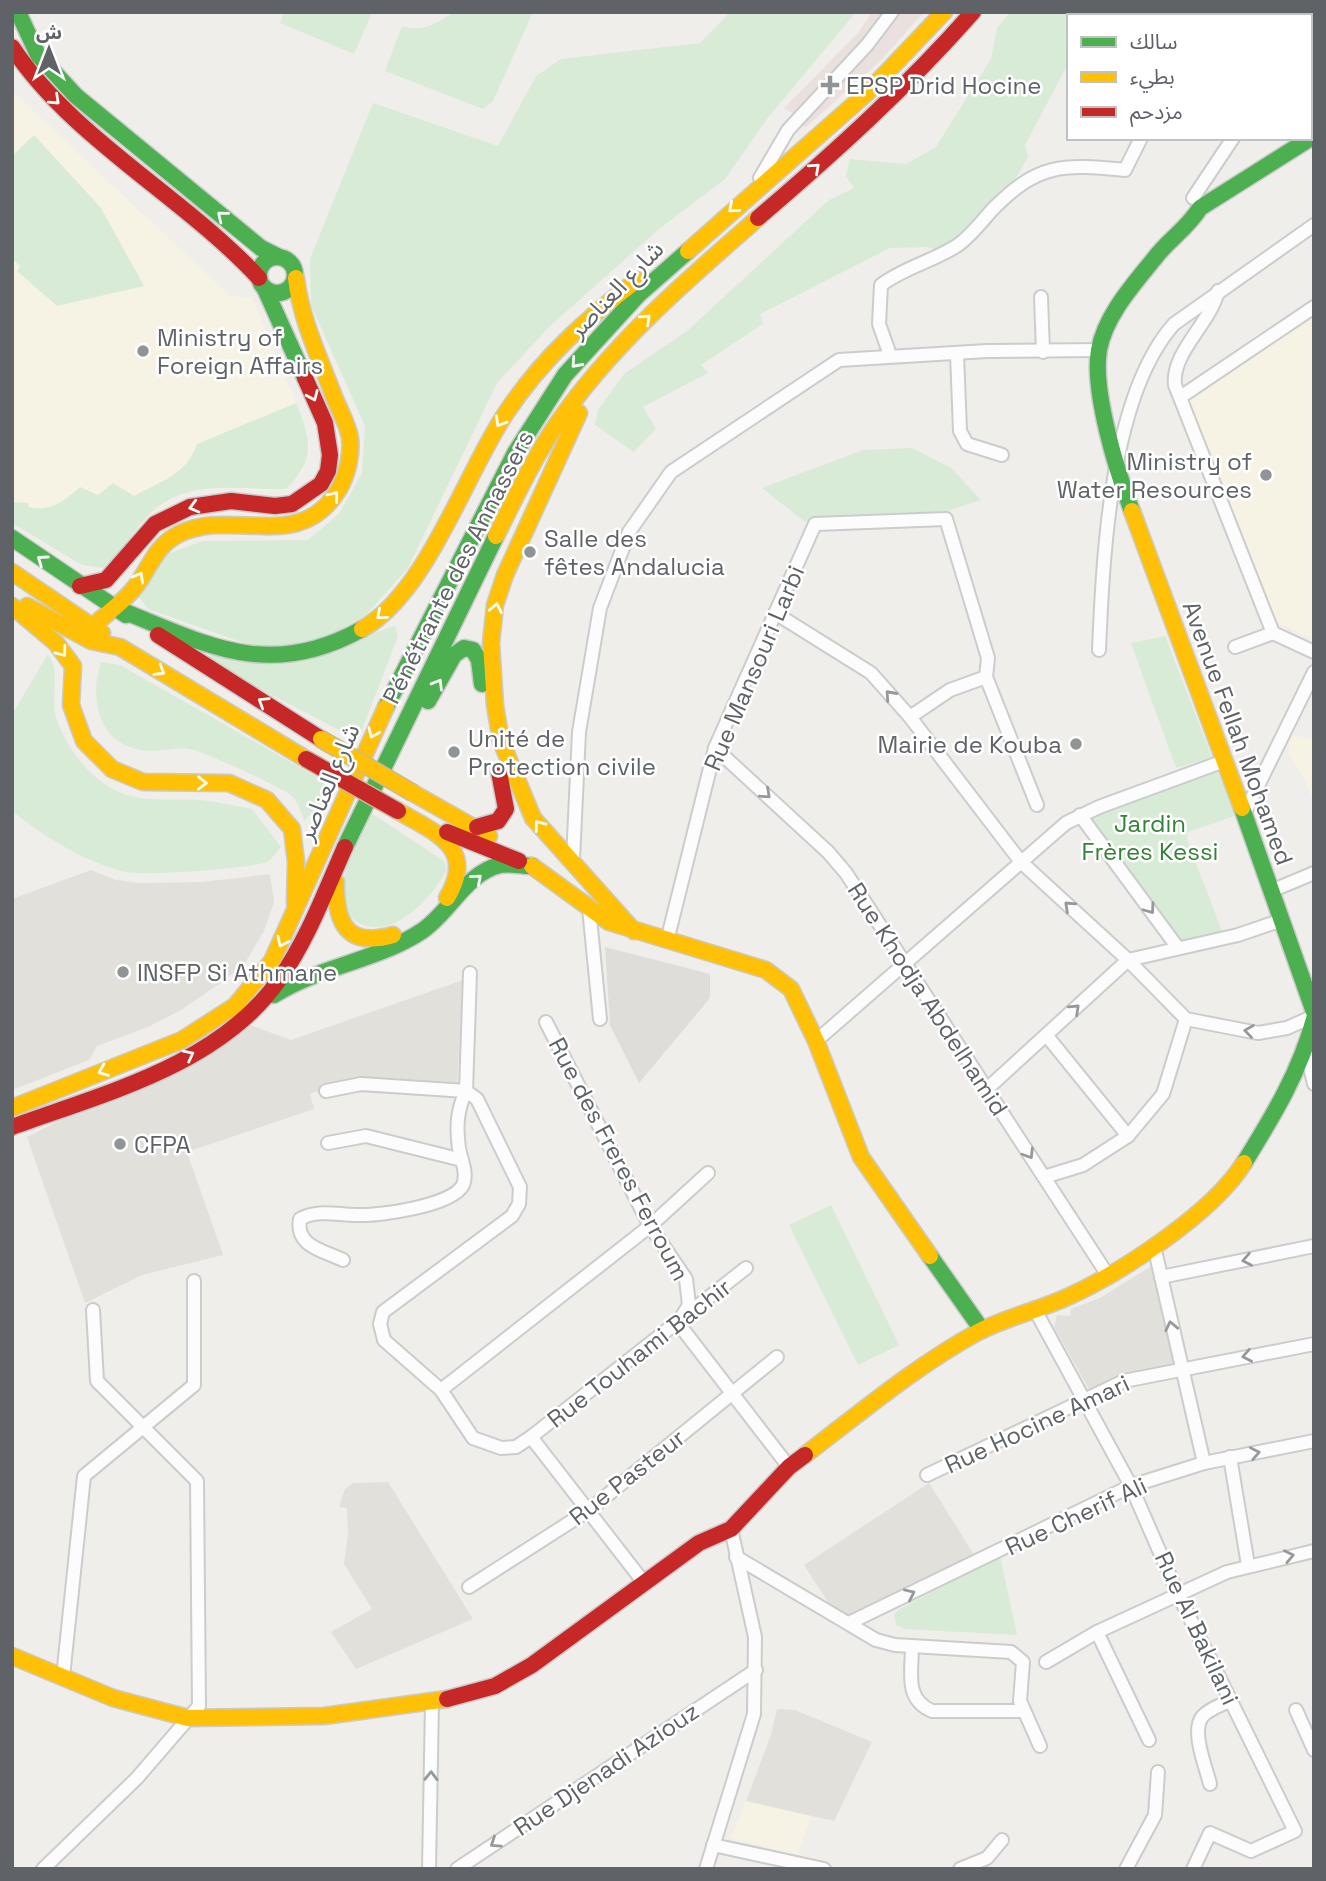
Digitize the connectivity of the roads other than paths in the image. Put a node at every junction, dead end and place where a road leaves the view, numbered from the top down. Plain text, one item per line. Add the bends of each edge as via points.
1 (18, 12) edge
2 (892, 12) edge
3 (944, 12) edge
4 (973, 12) edge
5 (12, 47) edge
6 (1140, 140) edge
7 (1232, 140) edge
8 (1308, 140) edge
9 (753, 191) junction
10 (1193, 198) dead end
11 (1314, 225) edge
12 (692, 244) junction
13 (277, 256) junction
14 (296, 278) junction
15 (262, 283) junction
16 (1218, 291) junction
17 (1041, 298) dead end
18 (1314, 307) edge
19 (1100, 351) junction
20 (1043, 352) junction
21 (957, 354) junction
22 (890, 355) junction
23 (602, 365) junction
24 (1182, 396) junction
25 (1002, 455) dead end
26 (1117, 471) junction
27 (12, 538) edge
28 (12, 572) edge
29 (80, 586) junction
30 (12, 597) edge
31 (12, 606) edge
32 (113, 607) junction
33 (775, 613) junction
34 (93, 626) junction
35 (1273, 633) junction
36 (120, 647) junction
37 (1236, 647) dead end
38 (1099, 650) dead end
39 (1314, 652) edge
40 (1314, 672) edge
41 (986, 677) junction
42 (910, 717) junction
43 (715, 748) junction
44 (387, 761) junction
45 (1224, 761) junction
46 (1037, 805) dead end
47 (397, 811) junction
48 (1244, 814) junction
49 (1080, 815) junction
50 (477, 827) junction
51 (1021, 862) junction
52 (337, 866) junction
53 (532, 866) junction
54 (573, 866) junction
55 (1314, 873) edge
56 (1271, 891) junction
57 (589, 908) junction
58 (295, 916) junction
59 (1282, 920) junction
60 (634, 931) junction
61 (667, 941) junction
62 (1178, 948) junction
63 (1128, 960) junction
64 (906, 965) junction
65 (470, 973) dead end
66 (252, 1010) junction
67 (1314, 1016) edge
68 (600, 1019) dead end
69 (1186, 1019) junction
70 (546, 1022) dead end
71 (1047, 1036) junction
72 (816, 1041) junction
73 (1306, 1050) junction
74 (1314, 1084) edge
75 (988, 1088) junction
76 (326, 1091) dead end
77 (466, 1091) junction
78 (12, 1108) edge
79 (12, 1127) edge
80 (1128, 1136) junction
81 (328, 1143) dead end
82 (462, 1160) junction
83 (708, 1172) dead end
84 (1044, 1177) junction
85 (650, 1226) junction
86 (1154, 1246) junction
87 (1314, 1246) edge
88 (343, 1260) dead end
89 (746, 1268) dead end
90 (1109, 1277) junction
91 (1161, 1277) junction
92 (194, 1280) dead end
93 (1034, 1308) junction
94 (93, 1310) dead end
95 (678, 1324) junction
96 (982, 1330) junction
97 (1314, 1344) edge
98 (777, 1357) dead end
99 (1180, 1368) junction
100 (442, 1391) junction
101 (731, 1393) junction
102 (1085, 1398) junction
103 (144, 1428) junction
104 (531, 1437) junction
105 (1314, 1441) edge
106 (1230, 1457) junction
107 (1204, 1463) junction
108 (789, 1466) junction
109 (927, 1475) dead end
110 (1131, 1486) junction
111 (589, 1510) junction
112 (731, 1529) junction
113 (1314, 1551) edge
114 (736, 1557) junction
115 (1248, 1564) junction
116 (645, 1584) junction
117 (469, 1587) dead end
118 (1178, 1594) junction
119 (849, 1623) junction
120 (1097, 1632) junction
121 (912, 1646) junction
122 (12, 1656) edge
123 (1046, 1662) dead end
124 (756, 1670) junction
125 (63, 1676) junction
126 (1231, 1700) junction
127 (432, 1703) junction
128 (1296, 1710) dead end
129 (1023, 1711) junction
130 (188, 1718) junction
131 (1149, 1740) dead end
132 (1040, 1746) dead end
133 (1314, 1750) edge
134 (1158, 1772) dead end
135 (1210, 1784) dead end
136 (1002, 1840) dead end
137 (713, 1844) junction
138 (43, 1869) edge
139 (429, 1869) edge
140 (457, 1869) edge
141 (706, 1869) edge
142 (824, 1869) edge
143 (960, 1869) edge
144 (1126, 1869) edge
145 (1193, 1869) edge

13 -> 1 main road via 261,248 76,96 38,55
2 - 9 street via 788,130
3 - 9 main road, شارع العناصر via 868,92
23 -> 4 main road, Pénétrante des Annassers via 657,309 890,105 942,52
5 -> 15 main road via 34,80 60,105 223,241
6 - 22 street via 1125,170 1082,166 1039,172 1017,185 958,244 881,285 879,324
7 - 10 street
8 - 19 main road via 1200,208 1115,310
9 -> 12 main road, شارع العناصر
11 - 16 street
12 -> 32 main road via 613,298 573,333 535,376 505,413 428,553 392,606 358,635 316,653 259,657 208,645
12 -> 58 main road, شارع العناصر via 565,375 515,453 375,728
13 - 14 main road via 290,261
13 - 15 main road via 263,263
14 - 15 main road via 286,291 275,293
32 -> 14 main road via 131,593 149,560 174,537 226,522 279,527 298,523 335,498 347,478 350,437 306,327
15 -> 29 main road via 325,423 330,455 321,484 292,504 231,501 190,507 155,524 106,580
16 - 24 street via 1210,316 1177,365 1174,376
16 - 26 street via 1174,324 1158,345 1138,383
17 - 20 street
18 - 24 street
19 - 20 street
19 - 26 main road, Avenue Fellah Mohamed via 1101,392
20 - 21 street
21 - 22 street
21 - 25 street via 960,430 967,444
22 - 54 street via 839,360 671,472 629,533 600,608 575,781
23 - 44 main road, Pénétrante des Annassers via 566,410 530,469
54 -> 23 main road via 533,818 501,741 491,643 495,605 505,575
24 - 35 street
26 - 38 street
26 - 45 main road, Avenue Fellah Mohamed
29 -> 27 main road
28 - 34 main road
29 - 32 main road
30 - 36 main road via 91,641
31 -> 58 main road via 56,643 72,666 71,705 84,741 112,769 143,782 229,783 267,800 292,829
32 - 34 main road
50 -> 32 main road, bridge via 321,739
33 - 41 street, Rue Mansouri Larbi via 815,524 946,519 988,657
42 -> 33 street via 871,673
33 - 43 street, Rue Mansouri Larbi
34 - 36 main road
35 - 37 street
35 - 39 street
36 -> 47 main road, bridge
40 - 48 street
41 - 42 street via 950,690
41 - 46 street
42 - 51 street
43 - 61 street, Rue Mansouri Larbi
43 -> 64 street, Rue Khodja Abdelhamid via 828,852
44 -> 50 main road via 454,655 464,648 473,650 479,660 487,729 507,801 503,819
44 - 52 main road, Pénétrante des Annassers
45 - 48 main road, Avenue Fellah Mohamed
45 - 49 street
47 - 52 main road via 444,839 458,853 461,870 449,896 403,932 380,940 358,938 343,926 334,907
47 - 53 main road
48 - 56 main road, Avenue Fellah Mohamed
49 - 51 street via 1049,835
49 -> 62 street
50 - 53 main road
63 -> 51 street
51 - 64 street
52 - 66 main road, Pénétrante des Annassers via 294,955
53 - 57 main road
66 -> 53 main road via 305,976 389,948 423,931 480,874 499,865
54 - 60 main road
55 - 56 street
56 - 59 main road, Avenue Fellah Mohamed
57 - 60 main road
57 - 68 street
58 -> 78 main road, شارع العناصر via 272,961 234,1006 182,1040
59 - 62 street
59 - 67 main road, Avenue Fellah Mohamed
60 - 61 main road
61 - 72 main road via 766,970 791,989
62 - 63 street
63 - 69 street
71 -> 63 street
64 - 72 street
64 - 75 street, Rue Khodja Abdelhamid
65 - 77 street
79 -> 66 main road, Pénétrante des Annassers via 155,1072 213,1042
67 -> 69 street via 1287,1028 1258,1033
67 - 73 main road
69 - 80 street via 1163,1094
70 - 85 street, Rue des Freres Ferroum
71 - 75 street
71 - 80 street
72 - 96 main road via 861,1157
73 - 74 street
73 - 86 main road via 1284,1098 1237,1174
75 -> 84 street, Rue Khodja Abdelhamid
76 - 77 street via 361,1084
77 - 82 street via 457,1119
77 - 100 street, Rue Touhami Bachir via 477,1098 520,1187 520,1204 512,1216 383,1312 380,1324 384,1340
80 - 84 street via 1083,1165
81 - 82 street via 366,1136
82 - 88 street via 463,1184 456,1193 437,1201 384,1214 311,1213 300,1219 297,1232 301,1239
83 - 85 street
84 - 90 street, Rue Khodja Abdelhamid
85 - 95 street, Rue des Freres Ferroum via 686,1279 689,1305
85 - 100 street
86 - 90 main road
86 - 91 street
87 -> 91 street
89 - 95 street, Rue Touhami Bachir
90 - 93 main road
99 -> 91 street
92 - 103 street via 194,1385
93 - 96 main road
93 - 102 street, Rue Al Bakilani
94 - 103 street via 97,1381
95 - 101 street
95 - 104 street, Rue Touhami Bachir
96 - 108 main road via 936,1356
97 -> 99 street, Rue Hocine Amari
98 - 101 street, Rue Pasteur
99 - 102 street, Rue Hocine Amari via 1124,1381
99 - 107 street
100 - 104 street, Rue Touhami Bachir via 473,1438 501,1448 516,1447
101 - 108 street
101 - 111 street, Rue Pasteur
102 - 109 street, Rue Hocine Amari
102 - 110 street, Rue Al Bakilani
103 - 125 street via 84,1476
103 - 130 street via 197,1481 199,1706
104 - 111 street
106 -> 105 street, Rue Cherif Ali
106 - 107 street, Rue Cherif Ali
106 - 115 street
107 - 110 street, Rue Cherif Ali
108 - 112 main road
110 - 118 street, Rue Al Bakilani
119 -> 110 street, Rue Cherif Ali
111 - 116 street
111 - 117 street, Rue Pasteur
112 - 114 street
112 - 116 main road via 699,1543
115 -> 113 street
114 - 119 street
114 - 124 street via 755,1637
115 - 118 street
116 - 127 main road via 495,1686
118 - 120 street
118 - 126 street, Rue Al Bakilani
119 - 121 street via 876,1640
120 - 123 street
120 - 131 street
121 - 129 street via 1011,1652 1023,1662
121 - 129 street via 912,1693 923,1707 932,1711
122 - 125 main road
124 - 137 street via 750,1735
124 -> 140 street, Rue Djenadi Aziouz
125 - 130 main road via 113,1698
126 - 135 street via 1200,1719
126 - 145 street, Rue Al Bakilani via 1295,1831 1251,1852 1210,1833
127 - 130 main road via 324,1716
139 -> 127 street
128 - 133 street
129 - 132 street
130 - 138 street via 138,1778
134 - 144 street via 1155,1815
136 - 143 street via 987,1858
137 - 141 street
137 - 142 street

